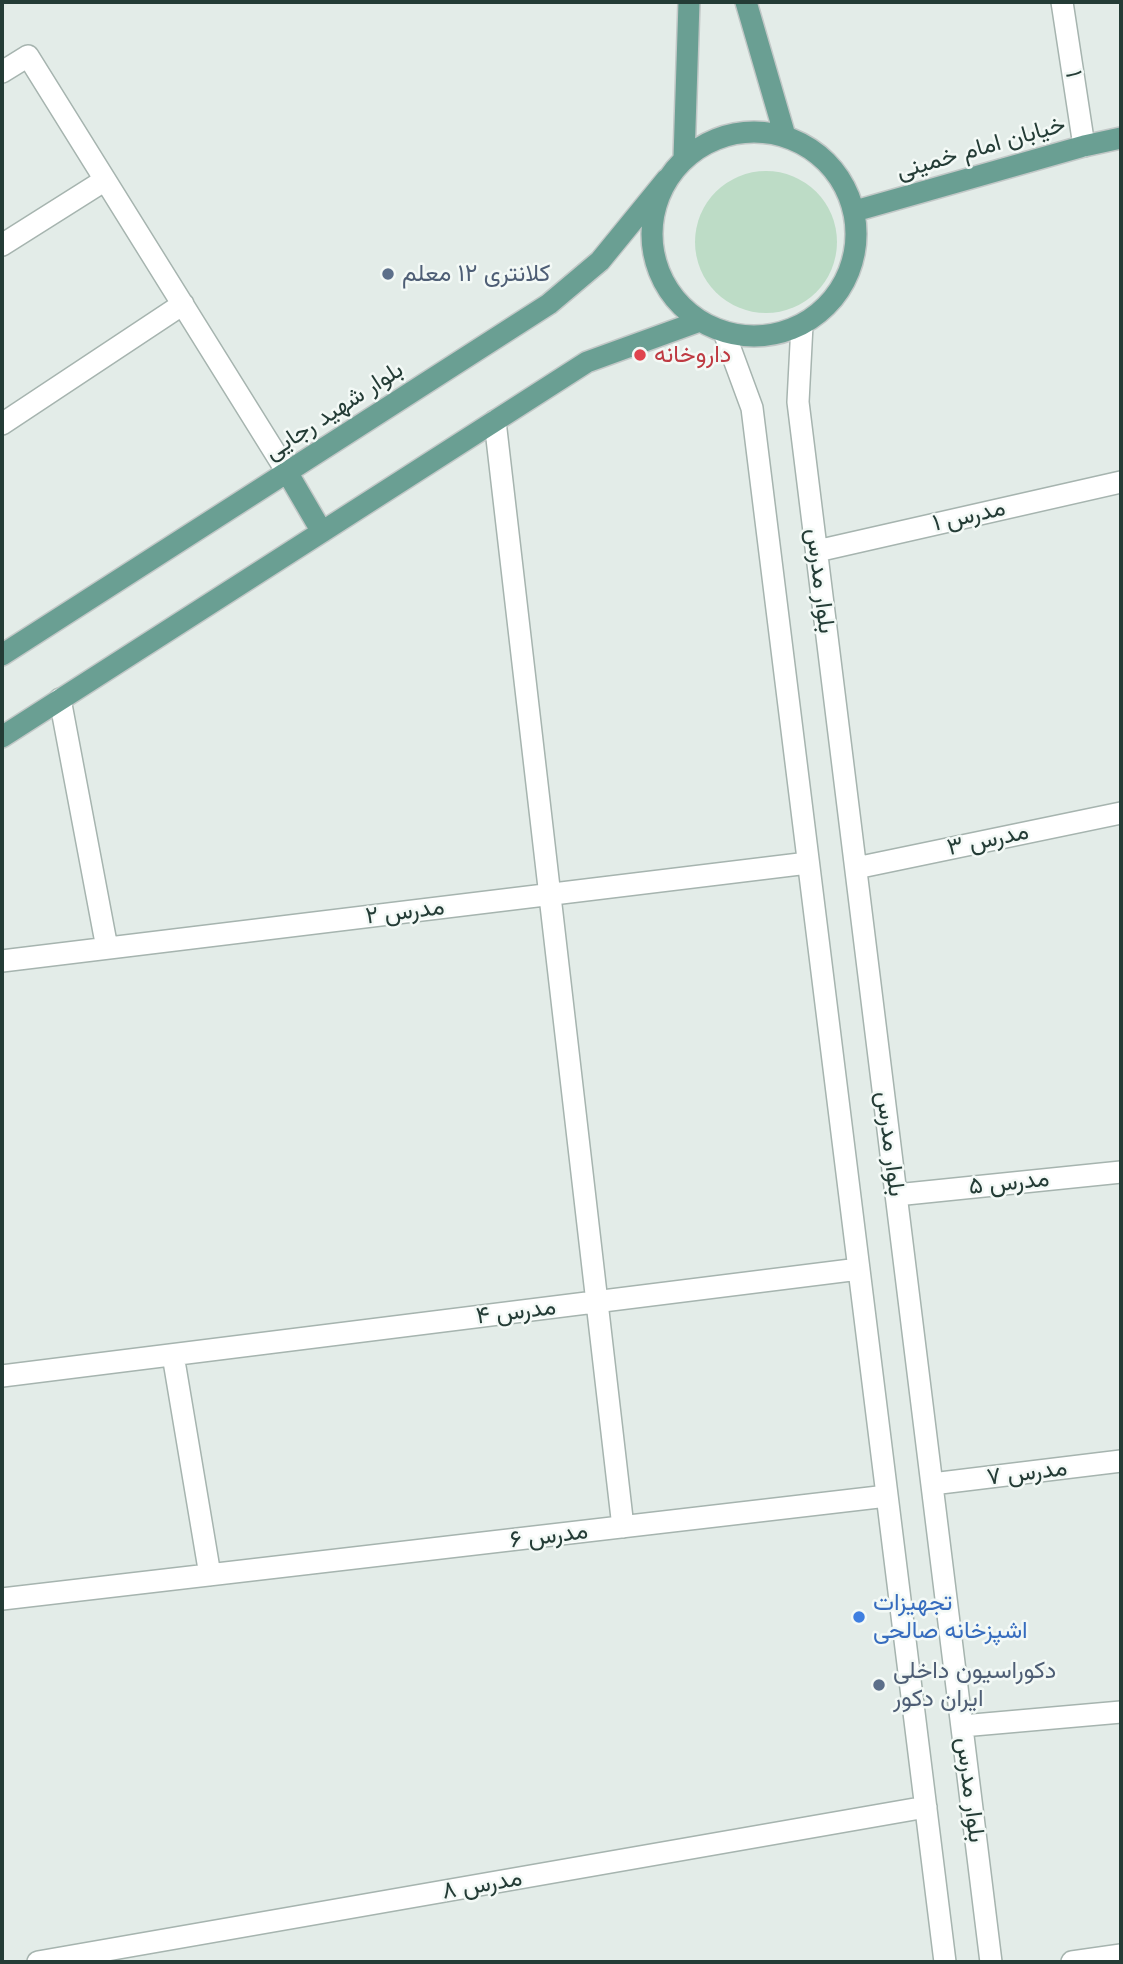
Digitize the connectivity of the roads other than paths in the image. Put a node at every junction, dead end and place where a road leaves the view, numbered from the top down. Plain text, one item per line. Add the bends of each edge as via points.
1 (689, 2) edge
2 (746, 2) edge
3 (1062, 2) edge
4 (2, 72) edge
5 (785, 136) junction
6 (1121, 138) edge
7 (1084, 146) junction
8 (684, 159) junction
9 (667, 179) junction
10 (105, 180) junction
11 (855, 211) junction
12 (2, 245) edge
13 (183, 304) junction
14 (699, 321) junction
15 (802, 325) junction
16 (724, 332) junction
17 (495, 421) junction
18 (2, 424) edge
19 (287, 472) junction
20 (1121, 482) edge
21 (322, 531) junction
22 (817, 551) junction
23 (2, 655) edge
24 (60, 699) junction
25 (2, 737) edge
26 (1121, 813) edge
27 (808, 863) junction
28 (856, 868) junction
29 (550, 894) junction
30 (107, 948) junction
31 (2, 961) edge
32 (1121, 1172) edge
33 (896, 1195) junction
34 (859, 1269) junction
35 (597, 1302) junction
36 (173, 1355) junction
37 (2, 1376) edge
38 (1121, 1461) edge
39 (932, 1484) junction
40 (887, 1496) junction
41 (624, 1527) junction
42 (210, 1575) junction
43 (2, 1599) edge
44 (1121, 1712) edge
45 (962, 1726) junction
46 (926, 1807) junction
47 (1121, 1955) edge
48 (38, 1962) edge
49 (945, 1962) edge
50 (992, 1962) edge
51 (1072, 1962) edge

1 - 8 main road
2 - 5 main road
3 - 7 street, ۱
4 - 10 street via 28,56
5 - 8 main road via 758,131 732,134 706,143
5 - 11 main road via 830,164
6 - 7 main road, خیابان امام خمینی
7 - 11 main road, خیابان امام خمینی
8 - 9 main road
9 - 14 main road via 651,230 654,257 663,282
9 - 19 main road, بلوار شهید رجایی via 600,261 549,304
10 - 12 street
10 - 13 street
11 - 15 main road via 858,238 842,288
13 - 18 street
13 - 19 street
14 - 16 main road
14 - 17 main road via 587,362
15 - 16 main road via 750,337
15 - 22 street, بلوار مدرس via 798,402
16 - 27 street, بلوار مدرس via 752,408
17 - 21 main road
17 - 29 street
19 - 21 main road
19 - 23 main road, بلوار شهید رجایی
20 - 22 street, مدرس ۱
21 - 24 main road
22 - 28 street, بلوار مدرس
24 - 25 main road
24 - 30 street
26 - 28 street, مدرس ۳
27 - 29 street, مدرس ۲
27 - 34 street, بلوار مدرس
28 - 33 street, بلوار مدرس
29 - 30 street, مدرس ۲
29 - 35 street
30 - 31 street, مدرس ۲
32 - 33 street, مدرس ۵
33 - 39 street, بلوار مدرس
34 - 35 street, مدرس ۴
34 - 40 street, بلوار مدرس
35 - 36 street, مدرس ۴
35 - 41 street
36 - 37 street, مدرس ۴
36 - 42 street
38 - 39 street, مدرس ۷
39 - 45 street, بلوار مدرس
40 - 41 street, مدرس ۶
40 - 46 street, بلوار مدرس
41 - 42 street, مدرس ۶
42 - 43 street, مدرس ۶
44 - 45 street
45 - 50 street, بلوار مدرس
46 - 48 street, مدرس ۸
46 - 49 street, بلوار مدرس
47 - 51 street

